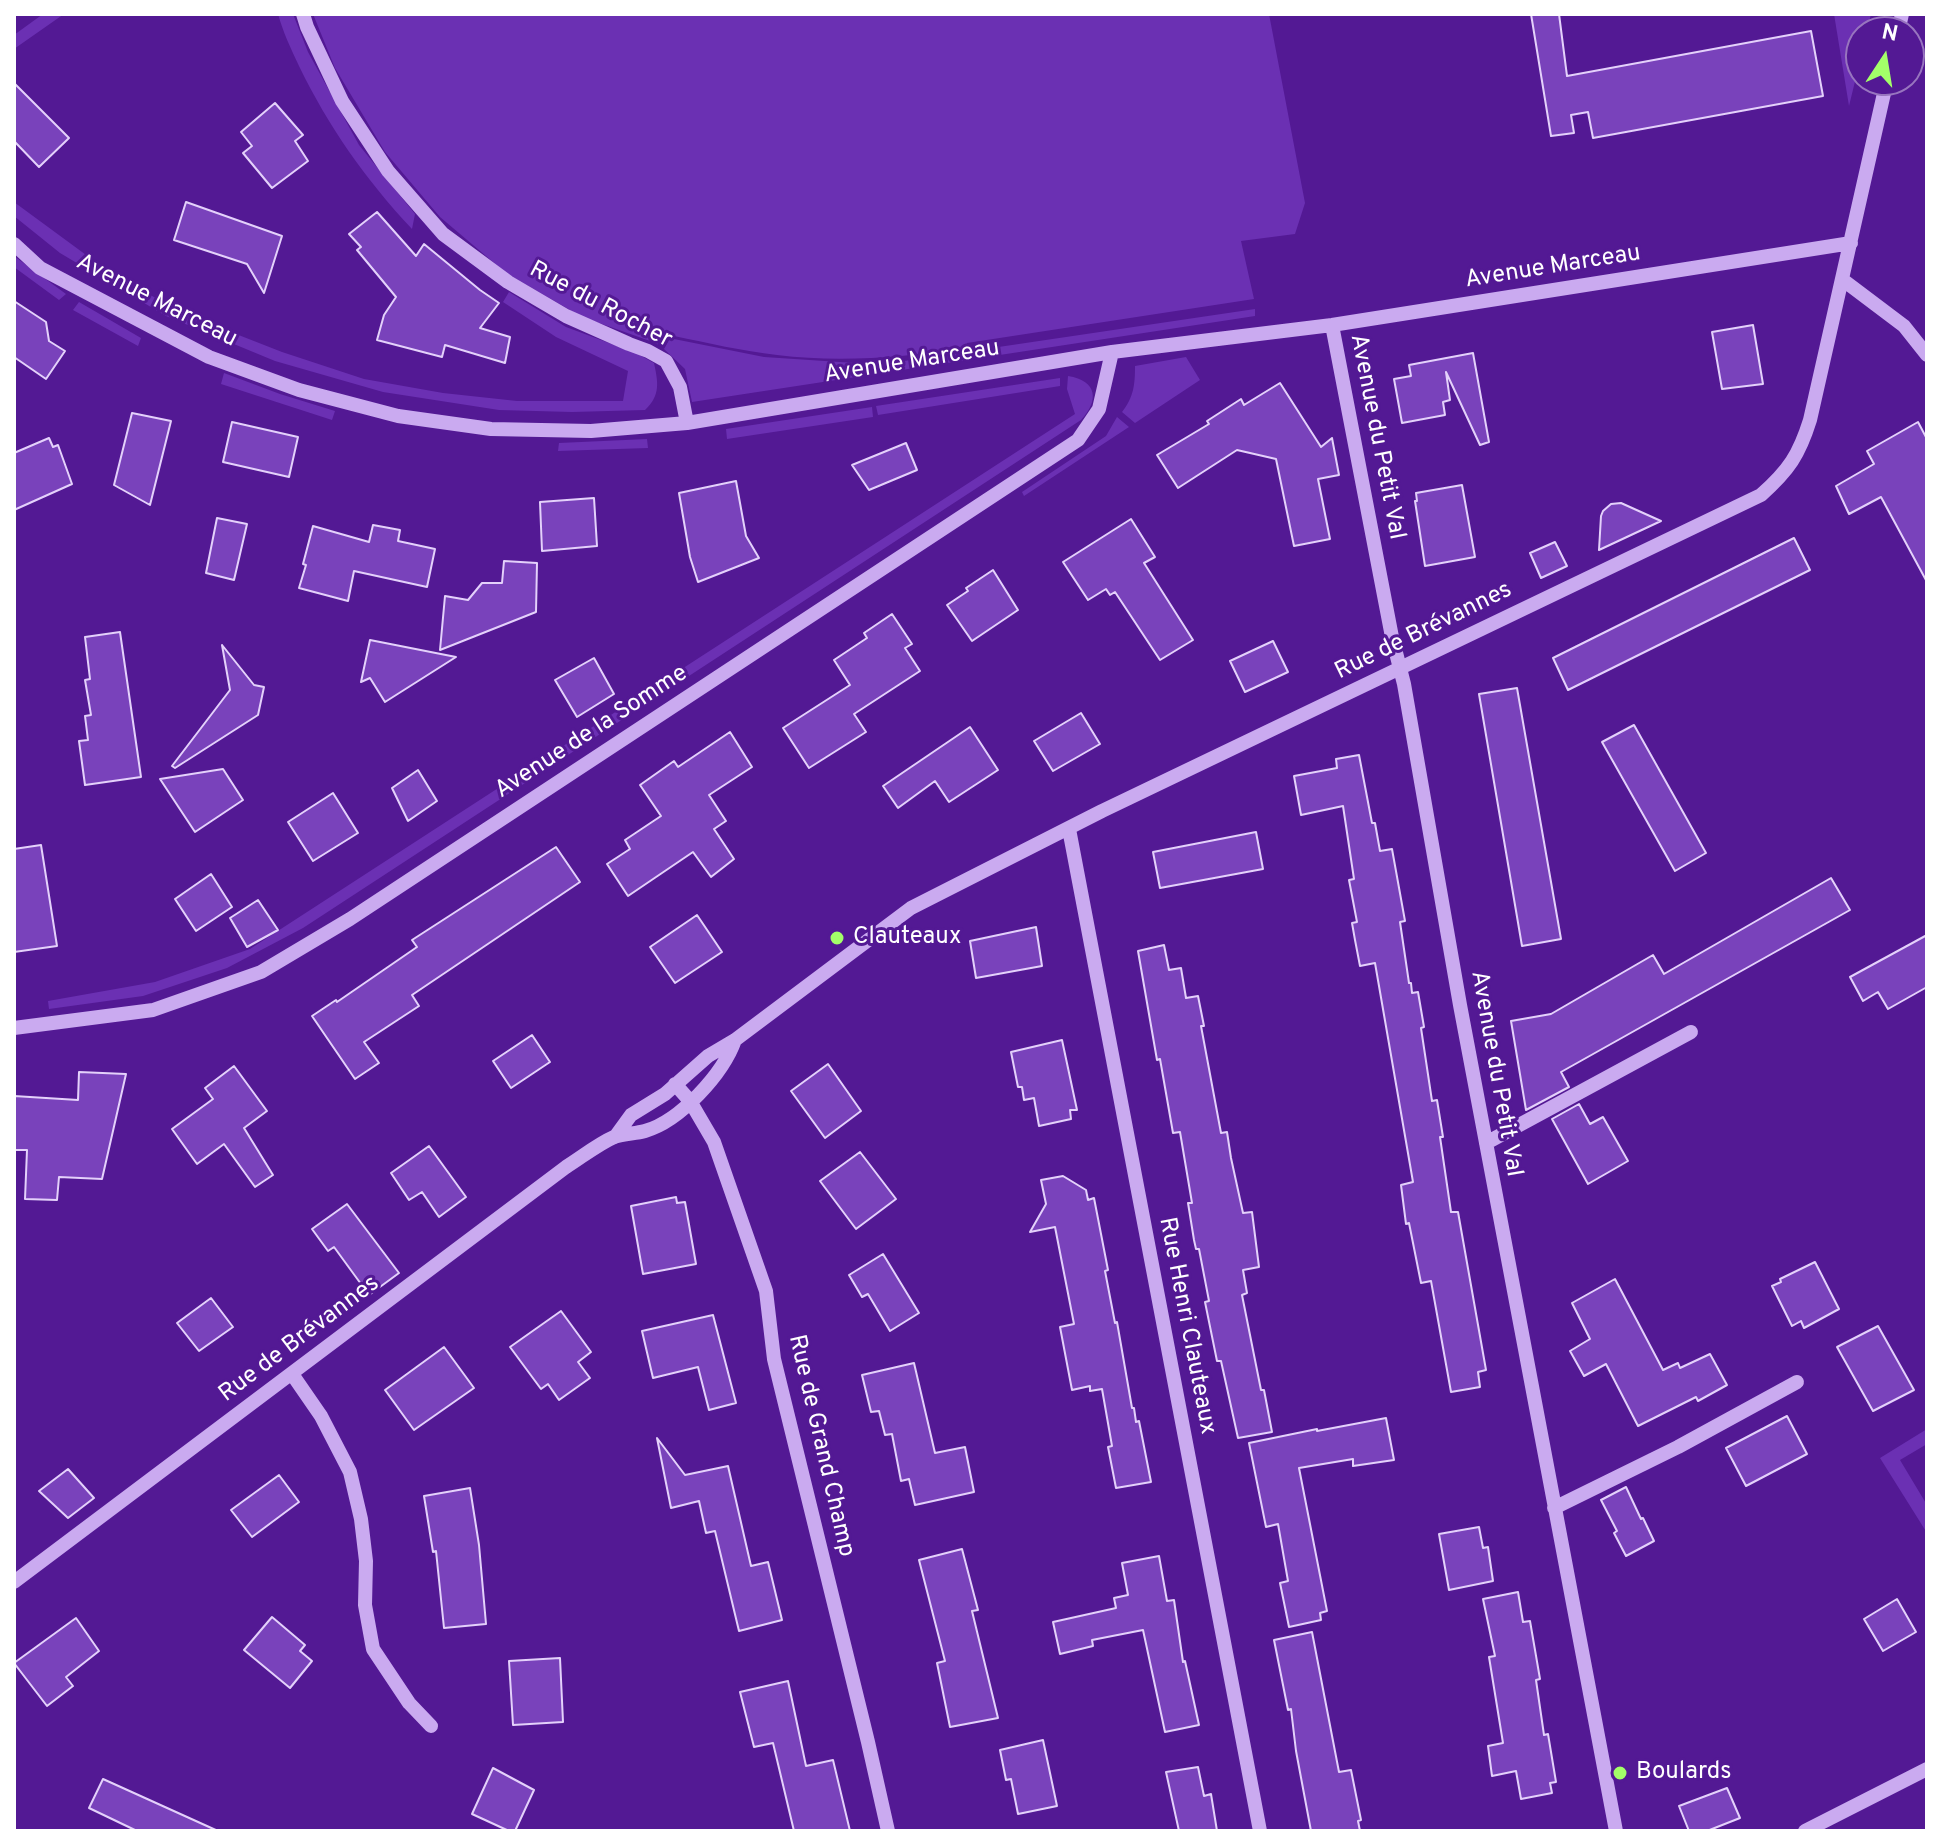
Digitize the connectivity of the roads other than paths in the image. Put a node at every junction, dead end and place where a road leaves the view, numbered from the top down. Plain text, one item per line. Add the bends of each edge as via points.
1 (303, 14) edge
2 (1883, 96) edge
3 (1851, 243) junction
4 (14, 244) edge
5 (1843, 280) junction
6 (1332, 325) junction
7 (1112, 352) junction
8 (1927, 355) edge
9 (687, 423) junction
10 (1400, 668) junction
11 (1069, 829) junction
12 (14, 1028) edge
13 (1691, 1032) dead end
14 (735, 1040) junction
15 (675, 1084) junction
16 (690, 1101) junction
17 (615, 1137) junction
18 (1486, 1143) junction
19 (292, 1374) junction
20 (1797, 1382) dead end
21 (1554, 1508) junction
22 (14, 1582) edge
23 (431, 1726) dead end
24 (1927, 1769) edge
25 (888, 1831) edge
26 (1260, 1831) edge
27 (1616, 1831) edge
28 (1805, 1831) edge

1 - 9 street, Rue du Rocher via 342,101 388,171 443,234 566,316 666,361 680,387
2 - 3 street, Rue de Brévannes
3 - 5 street, Rue de Brévannes
3 - 6 street, Avenue Marceau
4 - 9 street, Avenue Marceau via 40,268 209,357 299,390 398,416 491,429 591,431
5 - 8 street via 1904,326
5 - 10 street, Rue de Brévannes via 1804,441 1794,461 1761,495
6 - 7 street, Avenue Marceau
6 - 10 street, Avenue du Petit Val
7 - 9 street, Avenue Marceau
7 - 12 street, Avenue de la Somme via 1099,409 1078,440 350,919 261,972 153,1010
10 - 11 street, Rue de Brévannes
10 - 18 street, Avenue du Petit Val
11 - 14 street, Rue de Brévannes via 911,908
11 - 26 street, Rue Henri Clauteaux
13 - 18 street
14 - 15 street, Rue de Brévannes
14 - 16 street, Rue de Brévannes via 715,1076
15 - 16 street, Rue de Grand Champ
15 - 17 street, Rue de Brévannes via 631,1115
16 - 17 street, Rue de Brévannes via 647,1131
16 - 25 street, Rue de Grand Champ via 714,1142 766,1291 774,1359
17 - 19 street, Rue de Brévannes via 566,1167
18 - 21 street, Avenue du Petit Val
19 - 22 street, Rue de Brévannes
19 - 23 street via 350,1472 361,1519 373,1649
20 - 21 street
21 - 27 street, Avenue du Petit Val
24 - 28 street

